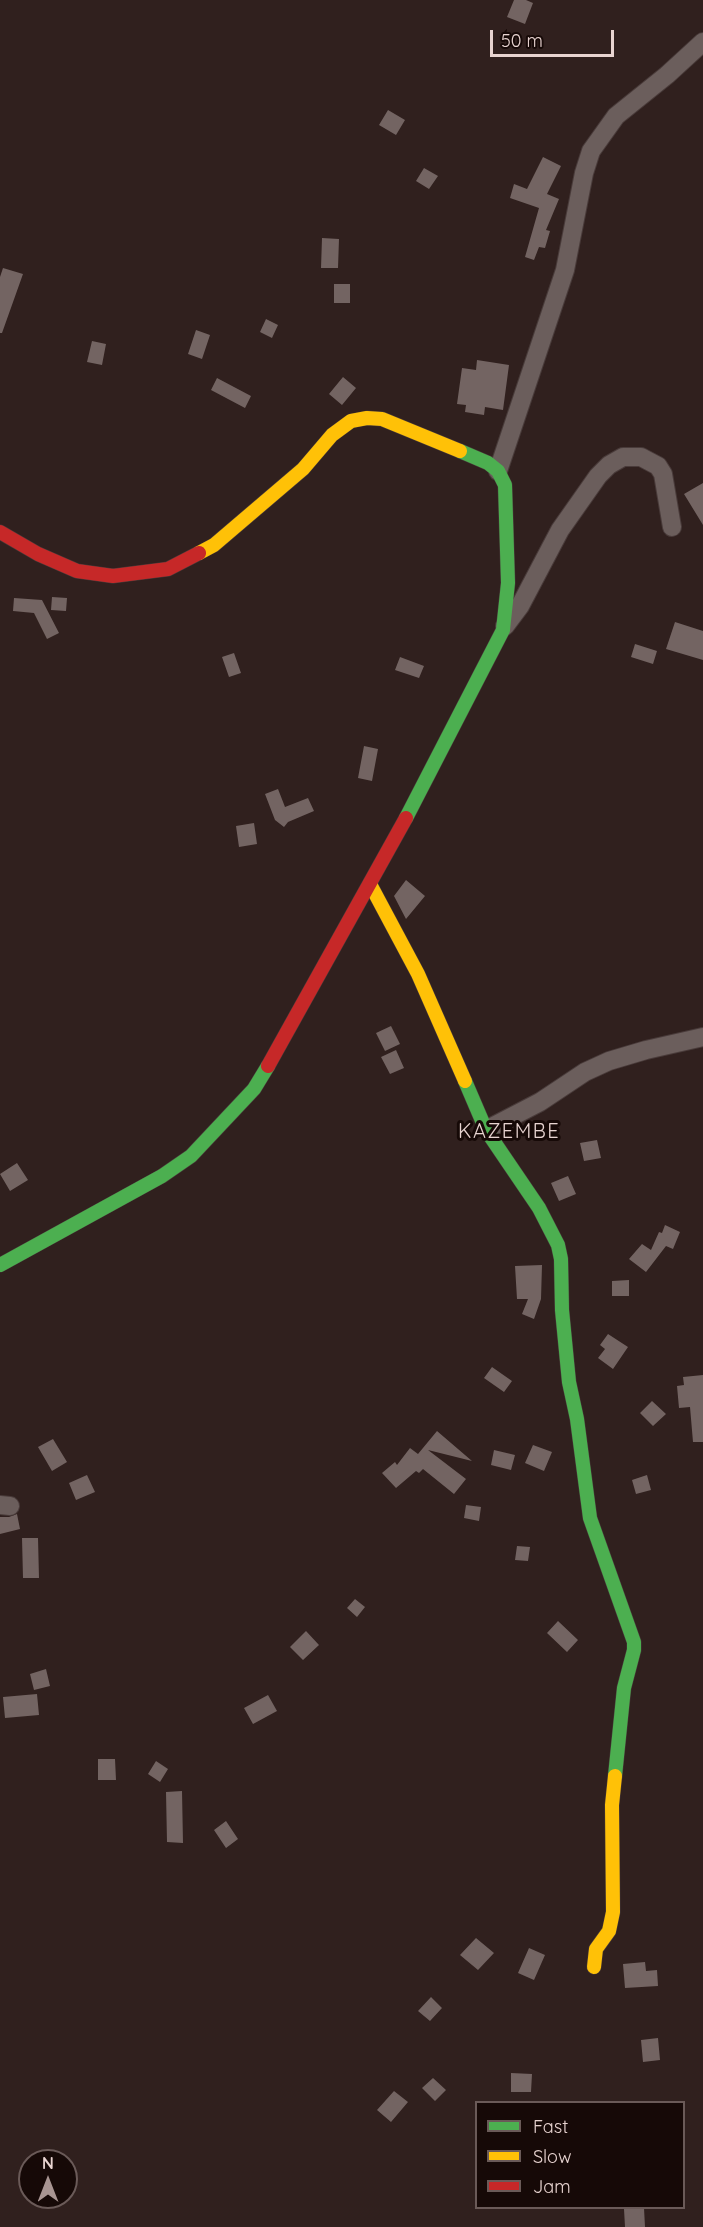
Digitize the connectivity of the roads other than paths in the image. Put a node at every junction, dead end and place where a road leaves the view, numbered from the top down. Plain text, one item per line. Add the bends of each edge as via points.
1 (703, 30) edge
2 (703, 42) edge
3 (498, 471) junction
4 (672, 528) dead end
5 (0, 532) edge
6 (503, 630) junction
7 (370, 884) junction
8 (703, 1037) edge
9 (486, 1130) junction
10 (0, 1265) edge
11 (594, 1967) dead end

1 - 2 street
2 - 3 street via 616,116 591,151 565,270
3 - 5 street via 382,419 367,418 351,421 332,435 303,469 213,545 168,569 113,576 77,571
3 - 6 street via 507,500 508,583
4 - 6 street via 663,474 658,466 641,457 623,457 609,465 560,530
6 - 7 street
7 - 9 street via 418,974
7 - 10 street via 254,1089 191,1156
8 - 9 street via 609,1061
9 - 11 street via 539,1208 558,1245 569,1382 590,1518 634,1642 624,1688 612,1805 613,1912 609,1931 596,1949

